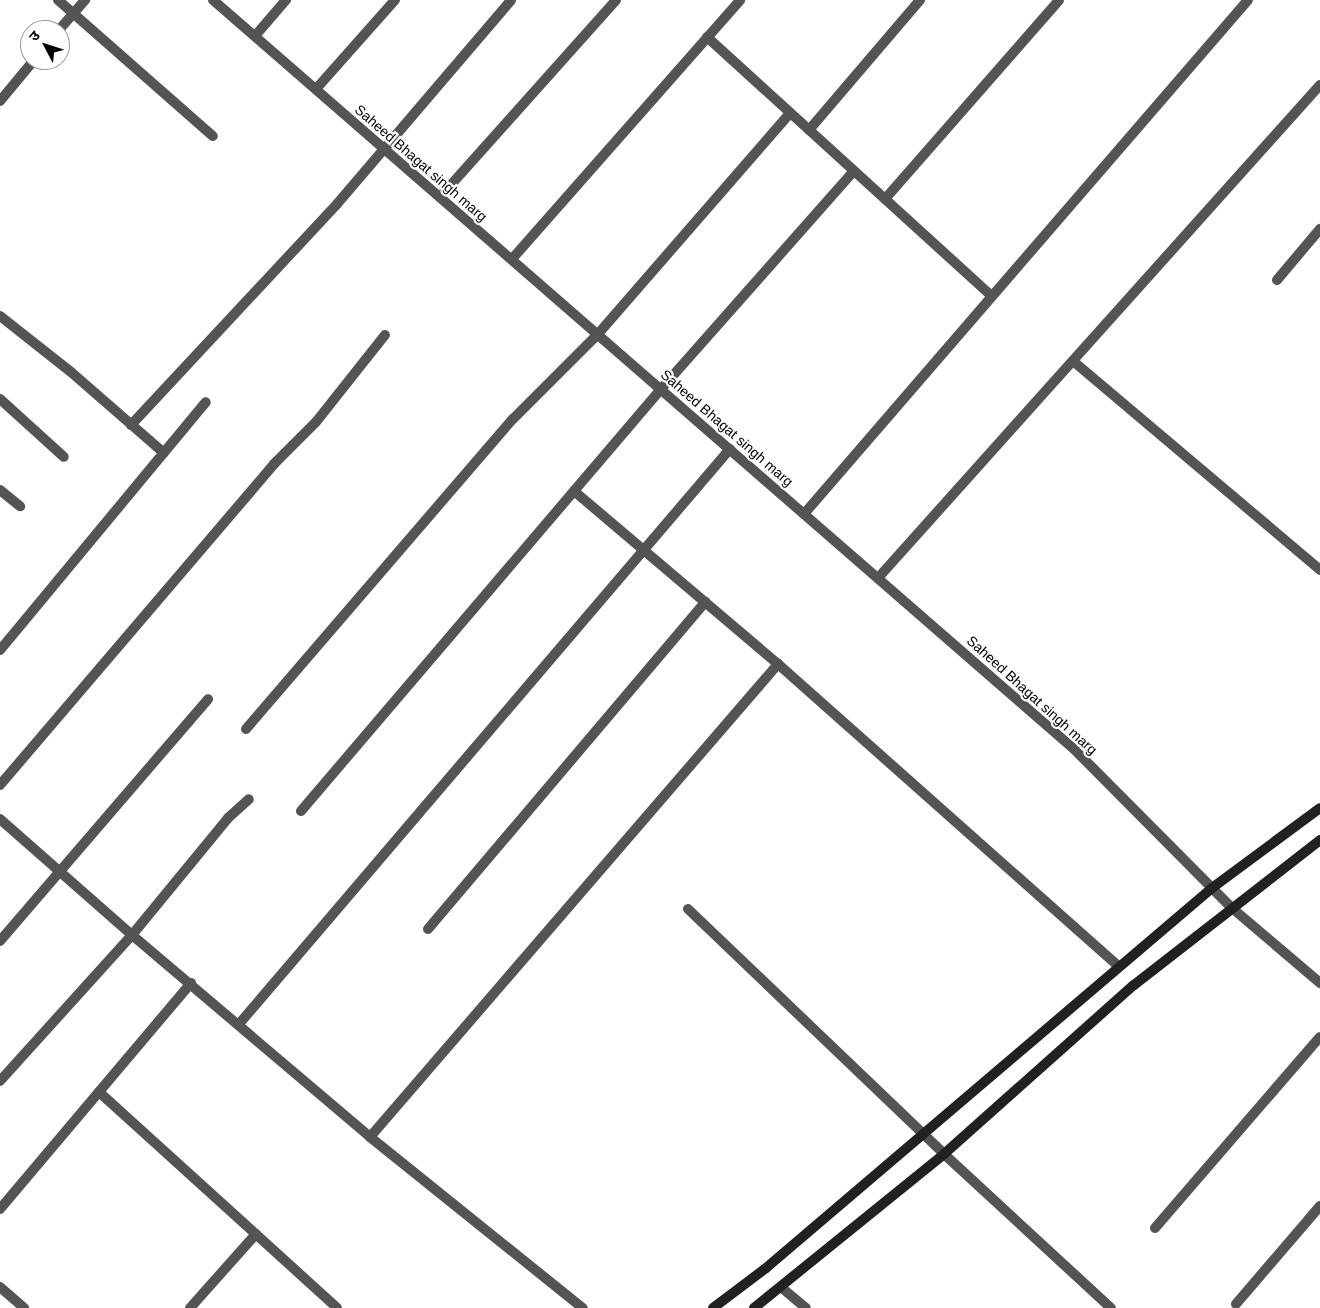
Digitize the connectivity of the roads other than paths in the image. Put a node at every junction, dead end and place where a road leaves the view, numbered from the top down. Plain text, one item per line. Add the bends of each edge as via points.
1 (58, 0) edge
2 (85, 0) edge
3 (213, 0) edge
4 (286, 0) edge
5 (395, 0) edge
6 (511, 0) edge
7 (616, 0) edge
8 (740, 0) edge
9 (920, 0) edge
10 (1059, 0) edge
11 (1248, 0) edge
12 (74, 13) junction
13 (68, 20) edge
14 (255, 36) junction
15 (707, 37) junction
16 (26, 70) edge
17 (0, 83) edge
18 (1320, 85) edge
19 (316, 89) junction
20 (9, 90) junction
21 (0, 100) edge
22 (790, 113) junction
23 (809, 130) junction
24 (213, 136) dead end
25 (383, 147) junction
26 (854, 171) junction
27 (440, 197) junction
28 (885, 199) junction
29 (1320, 229) edge
30 (512, 260) junction
31 (1277, 280) dead end
32 (992, 296) junction
33 (0, 316) edge
34 (598, 334) junction
35 (385, 335) dead end
36 (1073, 361) junction
37 (661, 389) junction
38 (0, 399) edge
39 (206, 402) dead end
40 (131, 425) junction
41 (730, 449) junction
42 (164, 453) junction
43 (64, 457) dead end
44 (0, 490) edge
45 (574, 491) junction
46 (20, 506) dead end
47 (804, 514) junction
48 (644, 550) junction
49 (1320, 570) edge
50 (878, 578) junction
51 (705, 602) junction
52 (0, 650) edge
53 (778, 664) junction
54 (208, 699) dead end
55 (246, 729) dead end
56 (0, 785) edge
57 (249, 799) dead end
58 (1320, 808) edge
59 (301, 810) dead end
60 (0, 818) edge
61 (1320, 840) edge
62 (60, 870) junction
63 (1212, 888) junction
64 (1232, 908) junction
65 (688, 909) dead end
66 (428, 928) dead end
67 (132, 936) junction
68 (0, 941) edge
69 (1118, 966) junction
70 (191, 983) junction
71 (1320, 983) edge
72 (239, 1024) junction
73 (1320, 1037) edge
74 (0, 1081) edge
75 (99, 1092) junction
76 (924, 1133) junction
77 (370, 1137) junction
78 (944, 1154) junction
79 (1320, 1206) edge
80 (0, 1209) edge
81 (1155, 1228) dead end
82 (256, 1234) junction
83 (782, 1288) junction
84 (1, 1290) edge
85 (1236, 1304) dead end
86 (24, 1308) edge
87 (190, 1308) edge
88 (337, 1308) edge
89 (583, 1308) edge
90 (713, 1308) edge
91 (754, 1308) edge
92 (806, 1308) edge
93 (1111, 1308) edge

1 - 12 street
2 - 12 street
3 - 14 street, Saheed Bhagat singh marg
4 - 14 street
5 - 19 street
6 - 25 street
7 - 27 street
8 - 15 street
9 - 23 street
10 - 28 street
11 - 32 street
12 - 13 street
12 - 24 street
14 - 19 street, Saheed Bhagat singh marg
15 - 22 street
15 - 30 street
16 - 20 street
17 - 20 street
18 - 36 street
19 - 25 street, Saheed Bhagat singh marg
20 - 21 street
22 - 23 street
22 - 34 street
23 - 26 street
25 - 27 street, Saheed Bhagat singh marg
25 - 40 street via 337,204
26 - 28 street
26 - 37 street
27 - 30 street, Saheed Bhagat singh marg
28 - 32 street
29 - 31 street
30 - 34 street, Saheed Bhagat singh marg
32 - 47 street
33 - 40 street
34 - 37 street, Saheed Bhagat singh marg
34 - 55 street via 513,419
35 - 56 street via 316,422 274,464
36 - 49 street
36 - 50 street
37 - 41 street, Saheed Bhagat singh marg
37 - 45 street
38 - 43 street
39 - 42 street
40 - 42 street
41 - 47 street, Saheed Bhagat singh marg
41 - 48 street
42 - 52 street
44 - 46 street
45 - 48 street
45 - 59 street
47 - 50 street, Saheed Bhagat singh marg
48 - 51 street
48 - 72 street
50 - 63 street, Saheed Bhagat singh marg via 1073,748
51 - 53 street
51 - 66 street
53 - 69 street
53 - 77 street
54 - 62 street
57 - 67 street via 228,818
58 - 63 main road
60 - 62 street
61 - 64 main road
62 - 67 street
62 - 68 street
63 - 64 street, Saheed Bhagat singh marg
63 - 69 main road
64 - 71 street, Saheed Bhagat singh marg
64 - 78 main road via 1134,985
65 - 76 street
67 - 70 street
67 - 74 street
69 - 76 main road
70 - 72 street
70 - 75 street
72 - 77 street
73 - 81 street
75 - 80 street
75 - 82 street
76 - 78 street
76 - 90 main road via 766,1268
77 - 89 street
78 - 83 main road
78 - 93 street
79 - 85 street
82 - 87 street
82 - 88 street
83 - 91 main road
83 - 92 street
84 - 86 street

